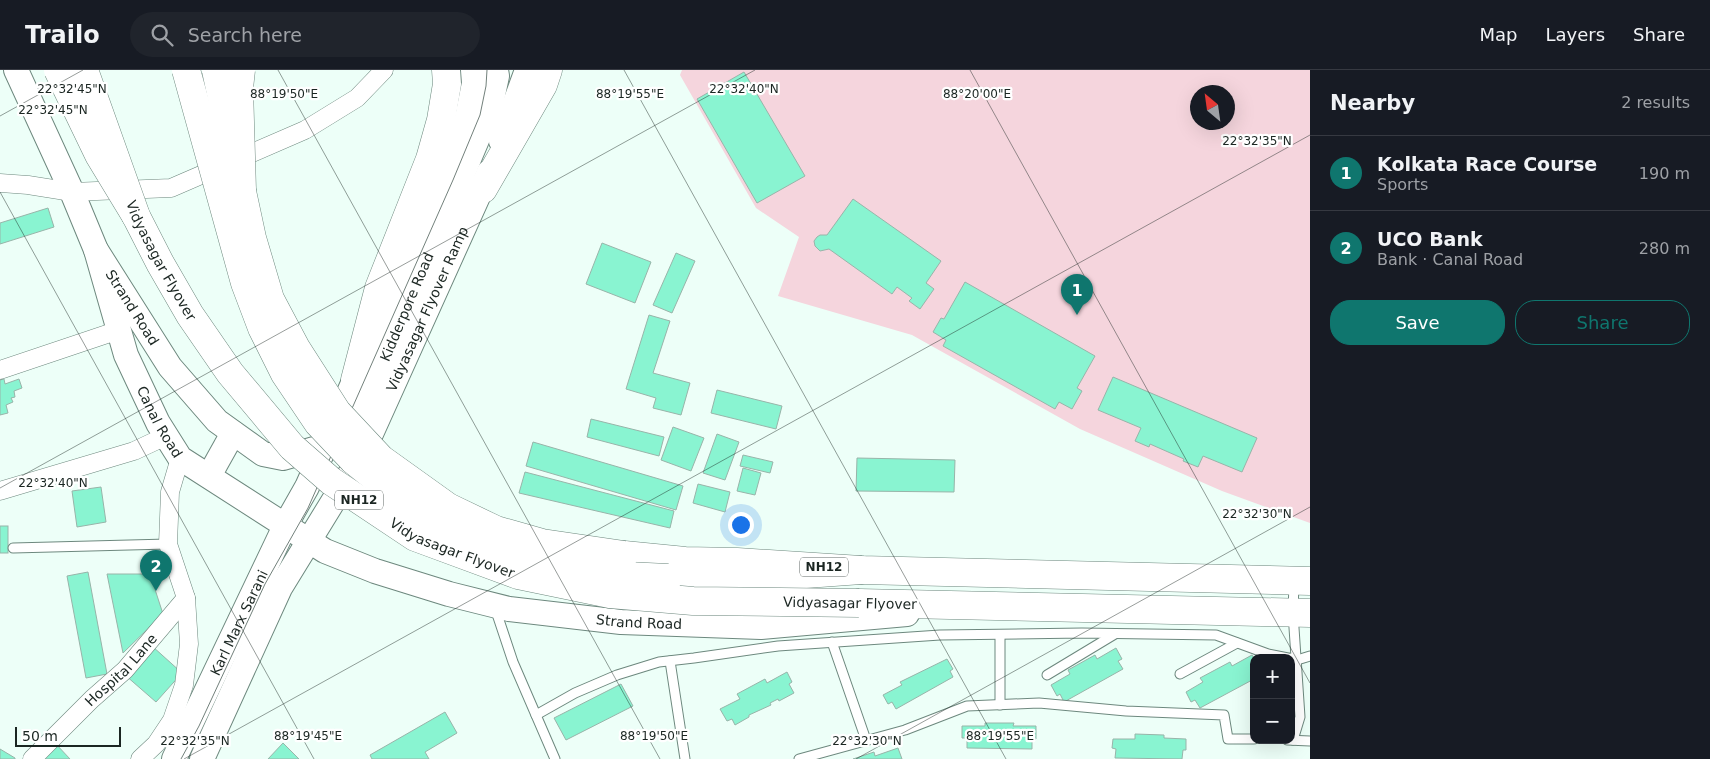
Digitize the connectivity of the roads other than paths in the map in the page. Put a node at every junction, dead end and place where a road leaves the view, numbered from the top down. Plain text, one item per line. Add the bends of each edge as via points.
1 (16, 70) edge
2 (58, 70) edge
3 (84, 70) edge
4 (186, 70) edge
5 (216, 70) edge
6 (241, 70) edge
7 (384, 70) edge
8 (446, 70) edge
9 (473, 70) edge
10 (496, 70) edge
11 (527, 70) edge
12 (548, 70) edge
13 (0, 183) edge
14 (483, 189) junction
15 (242, 191) junction
16 (72, 192) junction
17 (136, 216) junction
18 (96, 250) junction
19 (119, 330) junction
20 (0, 370) edge
21 (355, 380) junction
22 (233, 433) junction
23 (166, 436) junction
24 (327, 443) junction
25 (180, 458) junction
26 (209, 476) junction
27 (307, 487) joint
28 (0, 490) edge
29 (286, 524) junction
30 (309, 540) junction
31 (168, 544) junction
32 (13, 548) dead end
33 (861, 570) junction
34 (1302, 580) edge
35 (186, 598) junction
36 (494, 605) junction
37 (1011, 605) junction
38 (1301, 613) edge
39 (1115, 634) junction
40 (1000, 635) junction
41 (832, 642) junction
42 (1237, 643) junction
43 (1268, 654) edge
44 (1293, 654) edge
45 (1310, 656) edge
46 (1295, 658) edge
47 (670, 661) junction
48 (1180, 674) dead end
49 (1047, 675) dead end
50 (1295, 681) edge
51 (1000, 705) junction
52 (536, 715) junction
53 (1295, 728) edge
54 (1250, 739) edge
55 (866, 740) junction
56 (1295, 740) edge
57 (1310, 741) edge
58 (32, 759) edge
59 (140, 759) edge
60 (174, 759) edge
61 (202, 759) edge
62 (555, 759) edge
63 (685, 759) edge
64 (799, 759) edge

1 - 16 main road, Strand Road
2 - 17 highway, bridge via 99,155
3 - 17 highway, Vidyasagar Flyover / NH12, bridge
4 - 33 highway, bridge via 245,283 262,328 285,374 318,423 353,460 404,501 443,524 488,544 534,560 606,574 738,579
5 - 15 highway, NH12, bridge
6 - 15 highway, bridge
7 - 16 street via 357,98 305,130 171,188
8 - 21 highway via 442,120 379,288
9 - 21 main road, Kidderpore Road via 474,83 467,118
10 - 30 main road, Kidderpore Road via 490,109
11 - 14 main road, Vidyasagar Flyover Ramp
12 - 14 highway via 543,85
13 - 16 street
14 - 30 main road, Vidyasagar Flyover Ramp via 361,456
15 - 33 highway, NH12, bridge via 270,299 338,412 381,459 448,507 496,530 542,543 685,561
16 - 18 main road, Strand Road
17 - 37 highway, Vidyasagar Flyover / NH12, bridge via 190,315 230,373 292,447 331,481 415,537 518,575 610,594 693,601
18 - 19 main road, Canal Road
18 - 22 main road, Strand Road via 170,367 217,421
19 - 20 street
19 - 23 main road, Canal Road via 126,355
21 - 24 main road, Kidderpore Road
22 - 24 main road, Strand Road via 263,454 283,458
22 - 26 main road
23 - 25 main road, Canal Road
23 - 28 street via 134,451
24 - 27 main road, Kidderpore Road
25 - 26 main road, Strand Road
25 - 31 street, Canal Road via 170,492
26 - 29 main road, Strand Road
27 - 29 main road, Karl Marx Sarani
29 - 30 main road, Strand Road
29 - 60 main road, Karl Marx Sarani
30 - 36 main road, Strand Road via 325,551 375,571
30 - 61 main road via 280,588
31 - 32 lane
31 - 35 street, Canal Road
33 - 34 highway, NH12
34 - 38 lane
35 - 58 street, Hospital Lane via 125,670
35 - 59 street, Canal Road via 189,644 184,685 172,720 156,744
36 - 37 main road, Strand Road via 620,622 761,627
36 - 52 lane via 513,662
37 - 38 highway, NH12
38 - 44 lane
39 - 40 lane
39 - 42 lane via 1216,635
39 - 49 lane
40 - 41 lane
40 - 51 lane
41 - 47 lane
41 - 55 lane
42 - 43 lane
42 - 48 lane
45 - 46 lane
47 - 52 lane via 617,675
47 - 63 lane
50 - 53 lane via 1300,717
51 - 54 lane via 1039,704 1224,715 1228,738
51 - 55 lane via 967,706 905,730
52 - 62 lane
55 - 64 lane
56 - 57 lane

